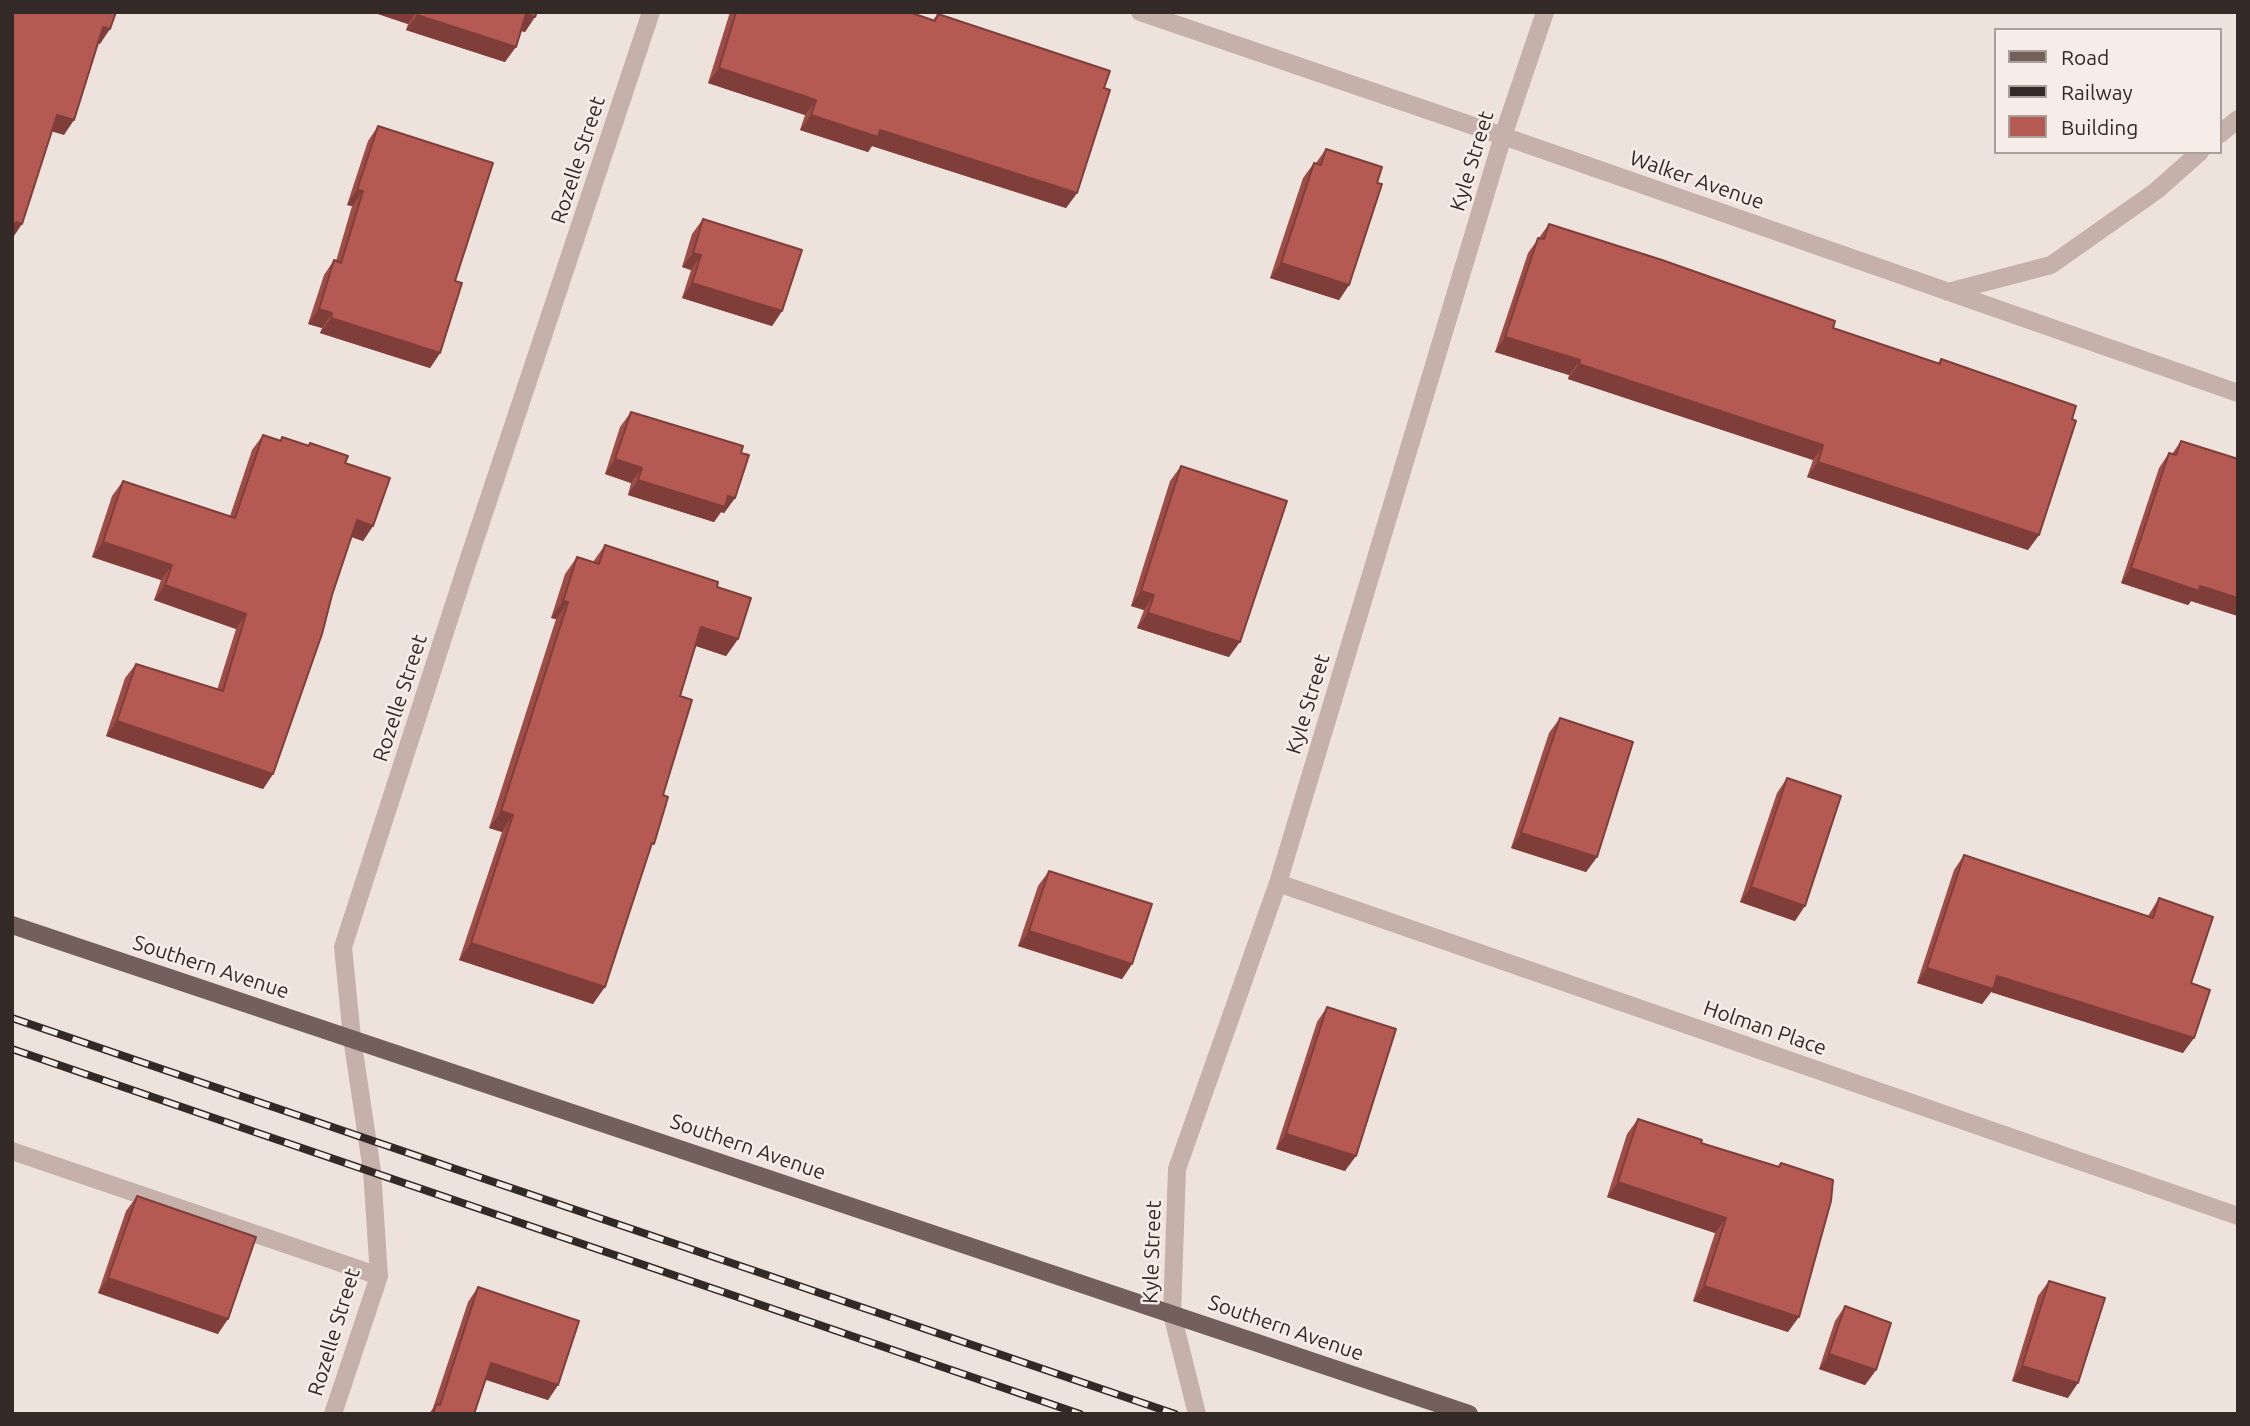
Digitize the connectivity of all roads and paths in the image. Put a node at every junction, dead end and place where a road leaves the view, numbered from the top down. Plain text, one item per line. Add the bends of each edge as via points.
1 (651, 12) edge
2 (1140, 12) edge
3 (1545, 12) edge
4 (2238, 119) edge
5 (2222, 132) edge
6 (1503, 136) junction
7 (2198, 154) edge
8 (1948, 292) junction
9 (2238, 393) edge
10 (1278, 883) junction
11 (12, 925) edge
12 (352, 1038) junction
13 (12, 1151) edge
14 (2238, 1216) edge
15 (379, 1276) junction
16 (1172, 1314) junction
17 (333, 1414) edge
18 (1197, 1414) edge
19 (1469, 1414) edge

1 - 12 street, Rozelle Street via 343,947
2 - 6 street, Walker Avenue
3 - 6 street, Kyle Street
4 - 5 street
6 - 8 street, Walker Avenue
6 - 10 street, Kyle Street
7 - 8 street via 2156,191 2052,265
8 - 9 street, Walker Avenue
10 - 14 street, Holman Place
10 - 16 street, Kyle Street via 1177,1169
11 - 12 main road, Southern Avenue
12 - 15 street, Rozelle Street via 372,1171
12 - 16 main road, Southern Avenue
13 - 15 street
15 - 17 street, Rozelle Street
16 - 18 street, Kyle Street
16 - 19 main road, Southern Avenue

